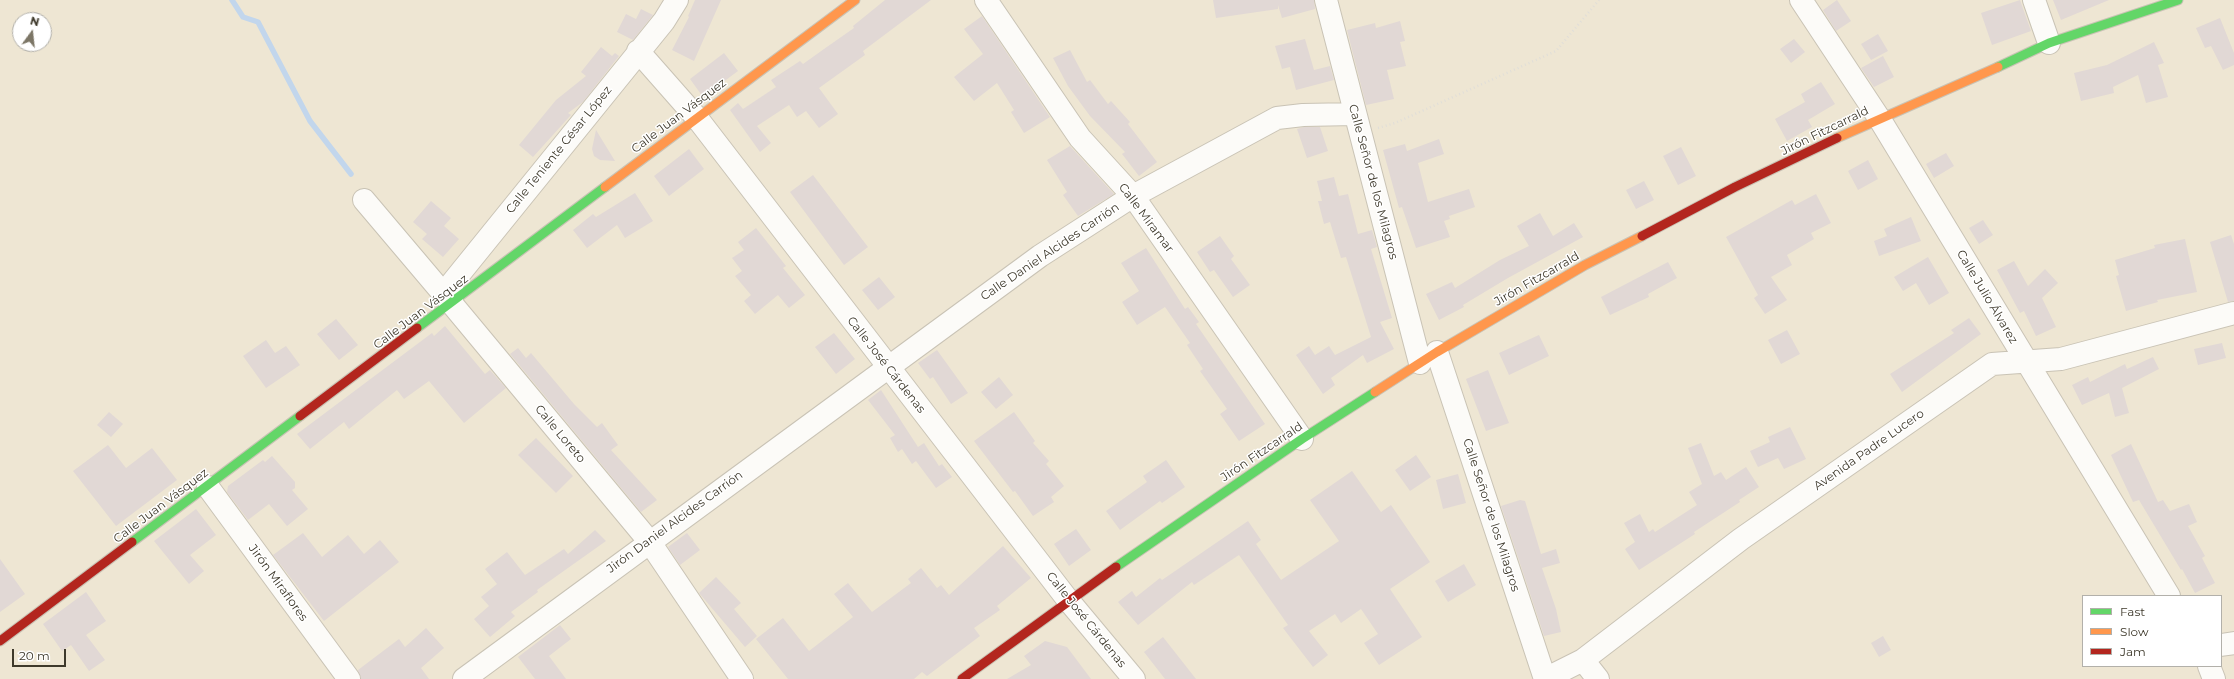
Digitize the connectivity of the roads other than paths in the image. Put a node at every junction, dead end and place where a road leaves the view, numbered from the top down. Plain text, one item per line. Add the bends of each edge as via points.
1 (677, 0) edge
2 (855, 0) edge
3 (986, 0) edge
4 (1326, 0) edge
5 (1800, 0) edge
6 (2034, 0) edge
7 (2178, 0) edge
8 (2048, 43) junction
9 (638, 51) junction
10 (697, 118) junction
11 (1879, 118) junction
12 (1358, 124) junction
13 (1133, 196) junction
14 (364, 200) dead end
15 (452, 304) junction
16 (2234, 313) edge
17 (1428, 357) junction
18 (2027, 363) junction
19 (888, 366) junction
20 (1302, 439) junction
21 (208, 486) junction
22 (649, 542) junction
23 (2168, 595) edge
24 (1068, 600) junction
25 (0, 642) edge
26 (2234, 643) edge
27 (2222, 646) edge
28 (1583, 660) junction
29 (2209, 667) edge
30 (349, 679) edge
31 (464, 679) edge
32 (742, 679) edge
33 (962, 679) edge
34 (1134, 679) edge
35 (1545, 679) edge
36 (1598, 679) edge
37 (2214, 679) edge

1 - 9 street, Calle Teniente César López via 664,21
2 - 10 street, Calle Juan Vásquez
3 - 13 street, Calle Miramar via 1080,138
4 - 12 street, Calle Señor de los Milagros
5 - 11 street, Calle Julio Álvarez
6 - 8 street
7 - 8 street, Jirón Fitzcarrald
8 - 11 street, Jirón Fitzcarrald via 1957,87
9 - 10 street, Calle José Cárdenas
9 - 15 street, Calle Teniente César López via 452,283
10 - 15 street, Calle Juan Vásquez
10 - 19 street, Calle José Cárdenas
11 - 17 street, Jirón Fitzcarrald via 1644,233
11 - 18 street, Calle Julio Álvarez
12 - 13 street, Calle Daniel Alcides Carrión via 1303,115 1277,118
12 - 17 street, Calle Señor de los Milagros
13 - 19 street, Calle Daniel Alcides Carrión via 1040,256
13 - 20 street, Calle Miramar
14 - 15 street, Calle Loreto
15 - 21 street, Calle Juan Vásquez
15 - 22 street, Calle Loreto
16 - 18 street, Avenida Padre Lucero via 2061,359
17 - 20 street, Jirón Fitzcarrald
17 - 35 street, Calle Señor de los Milagros
18 - 23 street, Calle Julio Álvarez
18 - 28 street, Avenida Padre Lucero via 1992,364 1741,539
19 - 22 street, Jirón Daniel Alcides Carrión
19 - 24 street, Calle José Cárdenas
20 - 24 street, Jirón Fitzcarrald
21 - 25 street, Calle Juan Vásquez
21 - 30 street, Jirón Miraflores
22 - 31 street, Jirón Daniel Alcides Carrión
22 - 32 street, Calle Loreto
24 - 33 street, Jirón Fitzcarrald
24 - 34 street, Calle José Cárdenas
26 - 27 street
28 - 35 street, Avenida Padre Lucero
28 - 36 street
29 - 37 street

